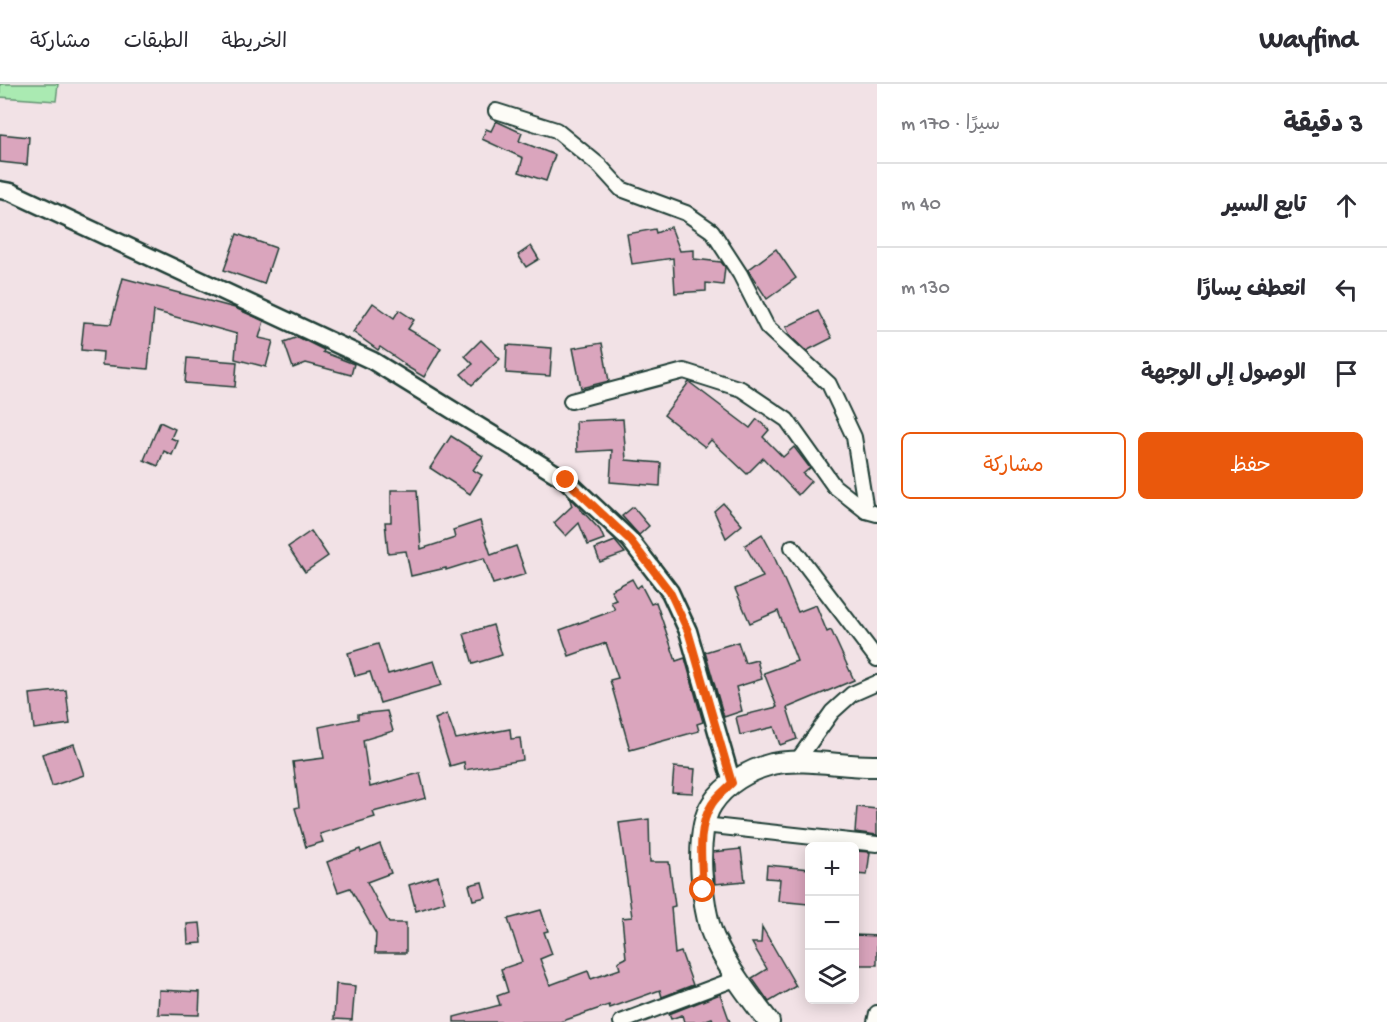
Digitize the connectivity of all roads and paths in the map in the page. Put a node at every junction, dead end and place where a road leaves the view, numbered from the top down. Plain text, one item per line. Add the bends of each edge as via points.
1 (496, 111) dead end
2 (0, 190) edge
3 (571, 400) dead end
4 (872, 512) edge
5 (792, 547) dead end
6 (877, 659) edge
7 (877, 683) edge
8 (797, 761) junction
9 (877, 766) edge
10 (732, 783) junction
11 (704, 825) junction
12 (877, 844) edge
13 (735, 979) junction
14 (877, 1013) edge
15 (621, 1022) edge
16 (769, 1022) edge
17 (875, 1022) edge

1 - 4 street via 556,130 621,189 686,213 712,231 767,327 829,384 854,437
2 - 10 street via 373,361 566,480 630,540 670,592 688,631
3 - 4 street via 684,371 741,389 787,420 834,486
5 - 6 street
7 - 8 street via 852,694 832,712
8 - 9 main road
8 - 10 main road via 772,764
10 - 11 main road via 711,804
11 - 12 street
11 - 13 main road via 703,890 713,935
13 - 15 street
13 - 16 main road
14 - 17 street

